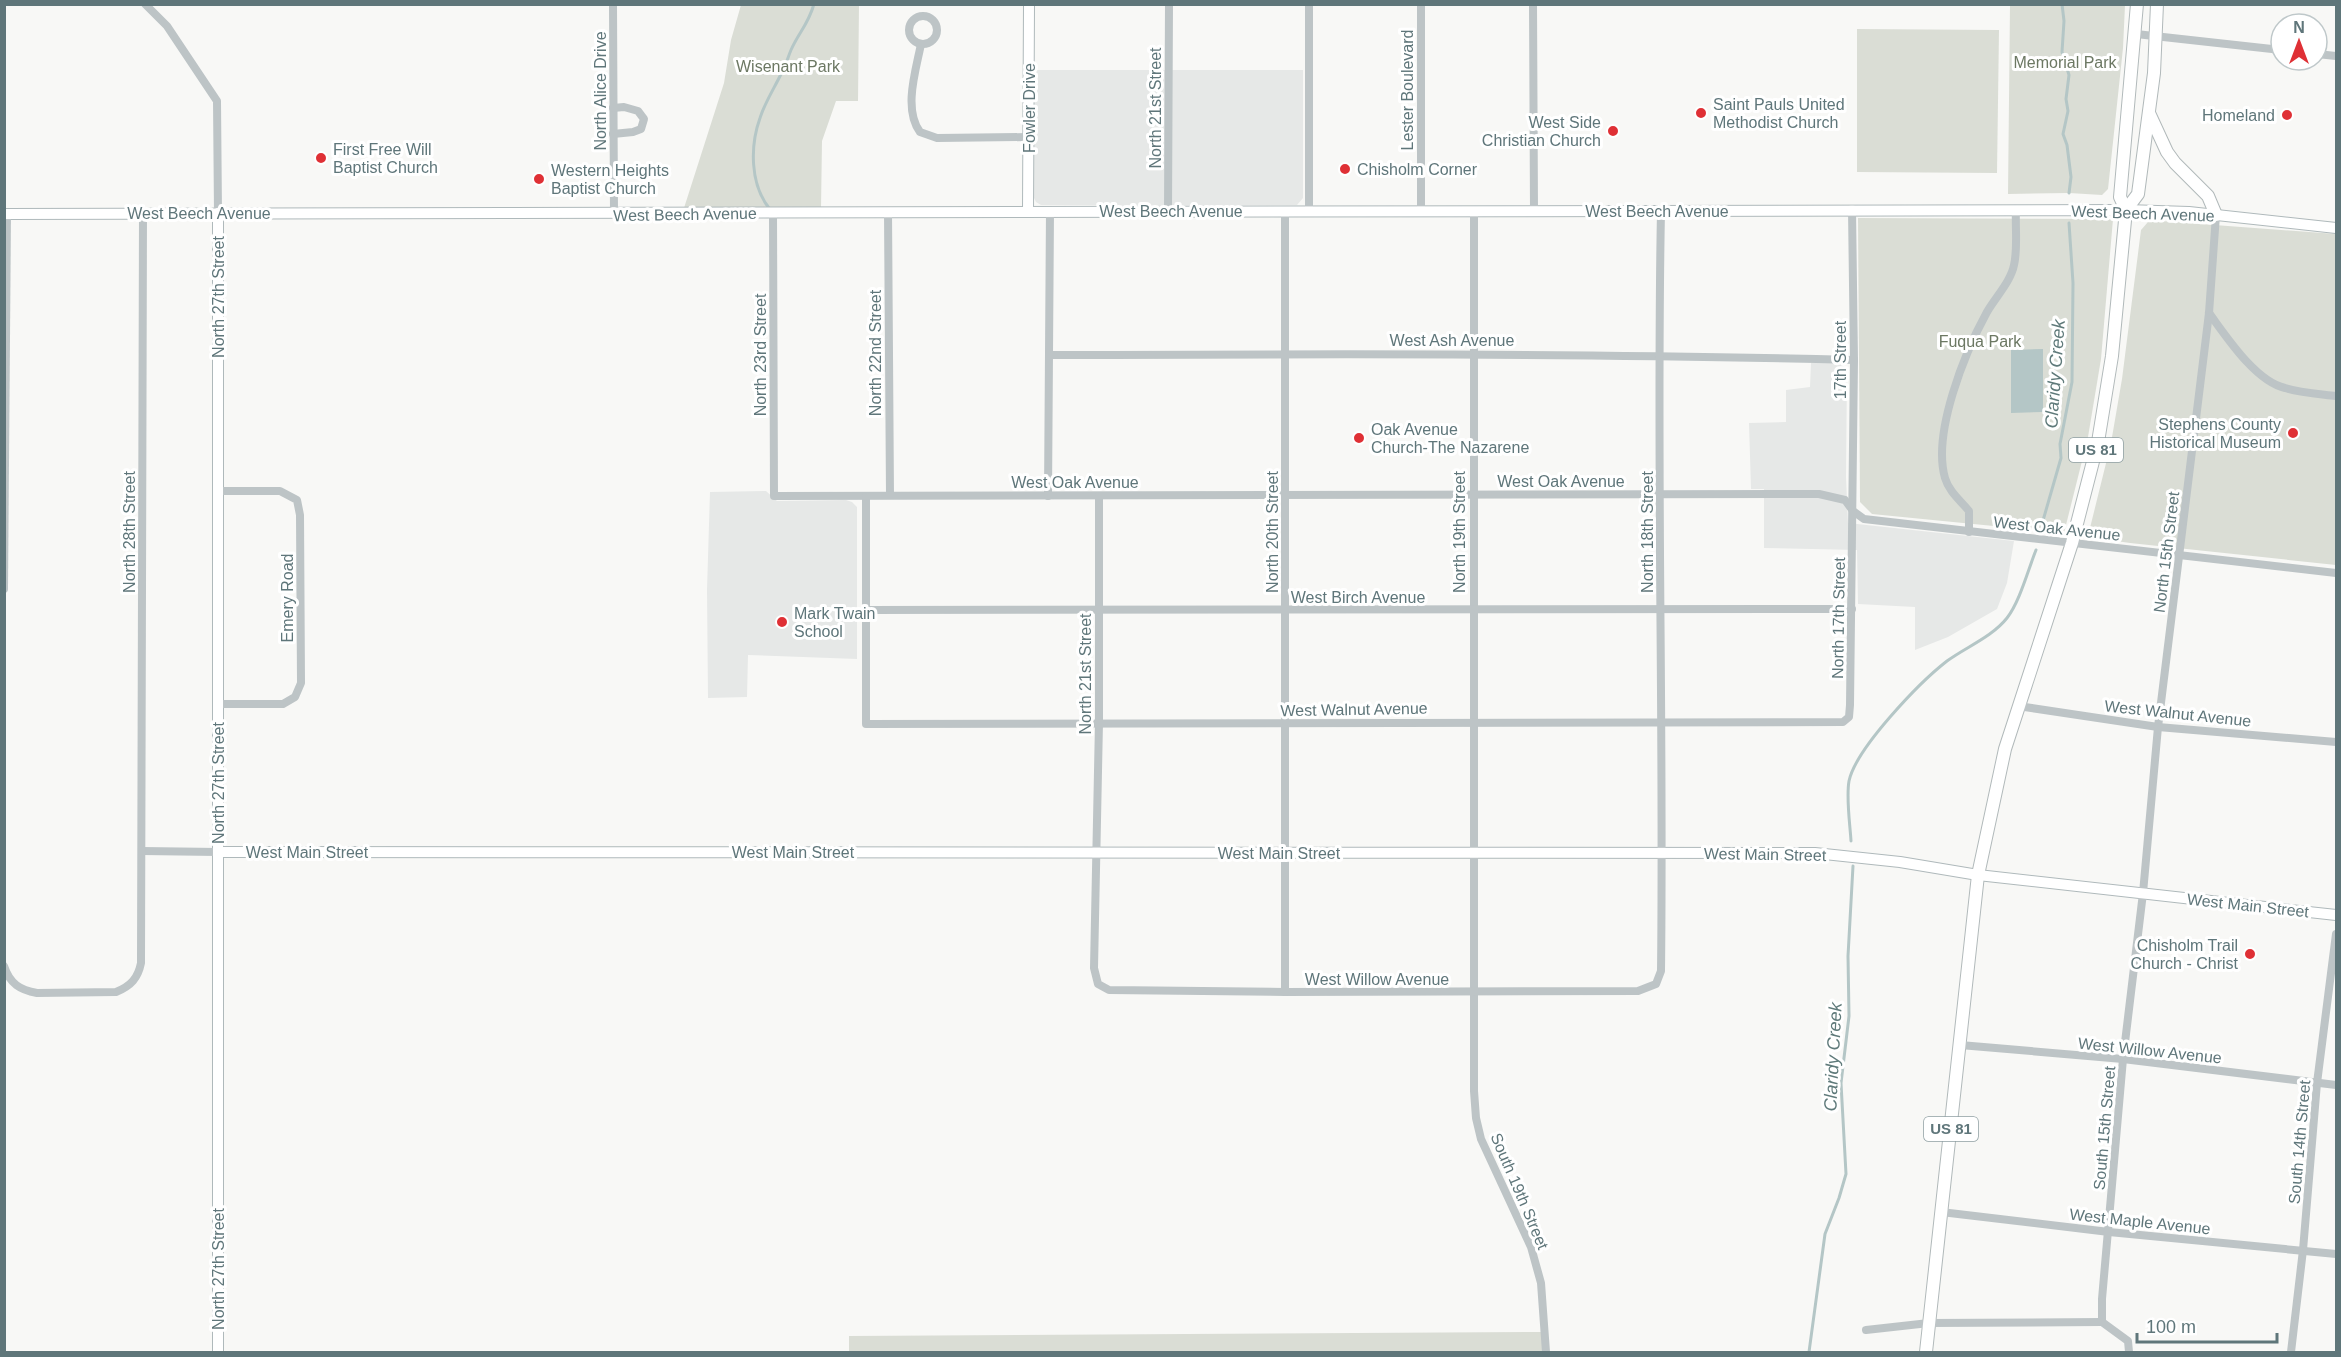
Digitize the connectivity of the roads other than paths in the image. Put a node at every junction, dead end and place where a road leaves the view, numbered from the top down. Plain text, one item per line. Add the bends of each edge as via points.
1 (145, 4) edge
2 (613, 4) edge
3 (1029, 4) edge
4 (1169, 4) edge
5 (1309, 4) edge
6 (1421, 4) edge
7 (1533, 4) edge
8 (2138, 4) edge
9 (2157, 4) edge
10 (2136, 34) junction
11 (2157, 36) junction
12 (921, 44) dead end
13 (2269, 49) edge
14 (613, 108) junction
15 (2149, 113) junction
16 (613, 134) junction
17 (1029, 137) junction
18 (1852, 209) junction
19 (2016, 210) junction
20 (2126, 210) junction
21 (1028, 211) junction
22 (1050, 211) junction
23 (1168, 211) junction
24 (1285, 211) junction
25 (1310, 211) junction
26 (1534, 211) junction
27 (1661, 211) junction
28 (888, 212) junction
29 (1421, 212) junction
30 (1474, 212) junction
31 (142, 213) junction
32 (218, 213) junction
33 (773, 213) junction
34 (6, 214) edge
35 (614, 214) junction
36 (2216, 215) junction
37 (2337, 228) edge
38 (2209, 313) junction
39 (1285, 353) junction
40 (1472, 354) junction
41 (1049, 355) junction
42 (1659, 355) junction
43 (1854, 360) junction
44 (2337, 396) edge
45 (217, 491) junction
46 (1472, 494) junction
47 (890, 495) junction
48 (1286, 495) junction
49 (1661, 495) junction
50 (774, 496) joint
51 (866, 496) junction
52 (1048, 496) junction
53 (1100, 496) junction
54 (1853, 511) junction
55 (1969, 532) junction
56 (2072, 543) junction
57 (2180, 555) junction
58 (5, 564) edge
59 (2337, 573) edge
60 (4, 589) edge
61 (1661, 609) junction
62 (1852, 609) junction
63 (865, 610) junction
64 (1286, 610) junction
65 (1098, 611) junction
66 (1473, 611) junction
67 (217, 704) junction
68 (2018, 706) junction
69 (1473, 721) junction
70 (1661, 721) junction
71 (1099, 722) junction
72 (1843, 722) joint
73 (1286, 723) junction
74 (2158, 727) junction
75 (2337, 742) edge
76 (142, 851) junction
77 (218, 852) junction
78 (1097, 852) junction
79 (1286, 853) junction
80 (1474, 853) junction
81 (1662, 853) junction
82 (1978, 875) junction
83 (2143, 893) junction
84 (2337, 915) edge
85 (2337, 934) edge
86 (4, 966) edge
87 (1098, 984) joint
88 (1656, 984) joint
89 (1285, 992) junction
90 (1474, 992) junction
91 (1960, 1045) junction
92 (2123, 1059) junction
93 (2317, 1083) junction
94 (2337, 1085) edge
95 (1941, 1212) junction
96 (2109, 1232) junction
97 (2303, 1250) junction
98 (2337, 1254) edge
99 (2102, 1322) junction
100 (1929, 1323) junction
101 (1866, 1330) dead end
102 (218, 1353) edge
103 (1546, 1353) edge
104 (1926, 1353) edge
105 (2128, 1353) edge
106 (2291, 1353) edge

1 - 32 street via 167,26 217,101
2 - 14 street, North Alice Drive
3 - 17 street, Fowler Drive
4 - 23 street, North 21st Street
5 - 25 street
6 - 29 street, Lester Boulevard
7 - 26 street
8 - 10 main road
9 - 11 main road, US 81
10 - 11 street
10 - 20 main road via 2120,197
11 - 13 street
11 - 15 main road, US 81
12 - 17 street via 912,109 920,132 937,138
14 - 16 street, North Alice Drive
14 - 16 street via 635,109 644,119 640,129
15 - 20 main road, US 81 via 2138,194
15 - 36 main road via 2167,152 2208,196
16 - 35 street, North Alice Drive
17 - 21 street, Fowler Drive
18 - 19 street, West Beech Avenue
18 - 27 street, West Beech Avenue
18 - 43 street, 17th Street
19 - 20 street, West Beech Avenue
19 - 55 street via 2014,266 1970,346 1946,421 1946,480 1969,511
20 - 36 street, West Beech Avenue
20 - 56 main road, US 81 via 2106,394
21 - 22 street, West Beech Avenue
21 - 28 street, West Beech Avenue
22 - 23 street, West Beech Avenue
22 - 41 street
23 - 24 street, West Beech Avenue
24 - 25 street, West Beech Avenue
24 - 39 street, North 20th Street
25 - 29 street, West Beech Avenue
26 - 27 street, West Beech Avenue
26 - 30 street, West Beech Avenue
27 - 42 street, North 18th Street
28 - 33 street, West Beech Avenue
28 - 47 street, North 22nd Street
29 - 30 street, West Beech Avenue
30 - 40 street, North 19th Street
31 - 32 street, West Beech Avenue
31 - 34 street, West Beech Avenue
31 - 76 street, North 28th Street
32 - 35 street, West Beech Avenue
32 - 45 street, North 27th Street
33 - 35 street, West Beech Avenue
33 - 50 street, North 23rd Street
34 - 58 street
36 - 37 street, West Beech Avenue
36 - 38 street, North 15th Street
38 - 44 street via 2264,377 2283,388
38 - 57 street, North 15th Street
39 - 40 street, West Ash Avenue
39 - 41 street, West Ash Avenue
39 - 48 street, North 20th Street
40 - 42 street, West Ash Avenue
40 - 46 street, North 19th Street
41 - 52 street
42 - 43 street, West Ash Avenue
42 - 49 street, North 18th Street
43 - 54 street, 17th Street
45 - 67 street, North 27th Street
45 - 67 street, Emery Road via 280,491 297,500 301,649 301,683 290,701
46 - 48 street, West Oak Avenue
46 - 49 street, West Oak Avenue
46 - 66 street, North 19th Street
47 - 51 street, West Oak Avenue
47 - 52 street, West Oak Avenue
48 - 53 street, West Oak Avenue
48 - 64 street, North 20th Street
49 - 54 street, West Oak Avenue via 1819,494 1845,500
49 - 61 street, North 18th Street
50 - 51 street, West Oak Avenue
51 - 63 street
52 - 53 street, West Oak Avenue
53 - 65 street, North 21st Street
54 - 55 street, West Oak Avenue via 1864,519
54 - 62 street, North 17th Street
55 - 56 street, West Oak Avenue
56 - 57 street, West Oak Avenue
56 - 68 main road, US 81
57 - 59 street, West Oak Avenue
57 - 74 street, North 15th Street
58 - 60 street
61 - 62 street, West Birch Avenue
61 - 66 street, West Birch Avenue
61 - 70 street, North 18th Street
62 - 72 street, North 17th Street via 1850,705 1849,717
63 - 65 street, West Birch Avenue
63 - 71 street, West Walnut Avenue via 866,724
64 - 65 street, West Birch Avenue
64 - 66 street, West Birch Avenue
64 - 73 street, North 20th Street
65 - 71 street, North 21st Street
66 - 69 street, North 19th Street
67 - 77 street, North 27th Street
68 - 74 street, West Walnut Avenue
68 - 82 main road, US 81
69 - 70 street, West Walnut Avenue
69 - 73 street, West Walnut Avenue
69 - 80 street, North 19th Street
70 - 72 street, West Walnut Avenue
70 - 81 street, North 18th Street
71 - 73 street, West Walnut Avenue
71 - 78 street, North 21st Street
73 - 79 street, North 20th Street
74 - 75 street, West Walnut Avenue
74 - 83 street, North 15th Street
76 - 77 street
76 - 86 street, North 28th Street via 141,963 139,976 128,986 116,992 37,993 25,991 12,982
77 - 78 street, West Main Street
77 - 102 street, North 27th Street
78 - 79 street, West Main Street
78 - 87 street, North 21st Street via 1094,968
79 - 80 street, West Main Street
79 - 89 street, North 20th Street
80 - 81 street, West Main Street
80 - 90 street, South 19th Street
81 - 82 street, West Main Street via 1815,853
81 - 88 street, North 18th Street via 1661,971
82 - 83 street, West Main Street
82 - 91 main road, US 81
83 - 84 street, West Main Street
83 - 92 street, South 15th Street
85 - 93 street, South 14th Street
87 - 89 street, West Willow Avenue via 1109,990
88 - 90 street, West Willow Avenue via 1638,991
89 - 90 street, West Willow Avenue
90 - 103 street, South 19th Street via 1476,1118 1491,1164 1531,1247 1541,1283
91 - 92 street, West Willow Avenue
91 - 95 main road, US 81
92 - 93 street, West Willow Avenue
92 - 96 street, South 15th Street
93 - 94 street, West Willow Avenue
93 - 97 street, South 14th Street
95 - 96 street, West Maple Avenue
95 - 100 main road, US 81
96 - 97 street, West Maple Avenue
96 - 99 street, South 15th Street
97 - 98 street, West Maple Avenue
97 - 106 street, South 14th Street
99 - 100 street
99 - 105 street via 2128,1341
100 - 101 street
100 - 104 main road, US 81

